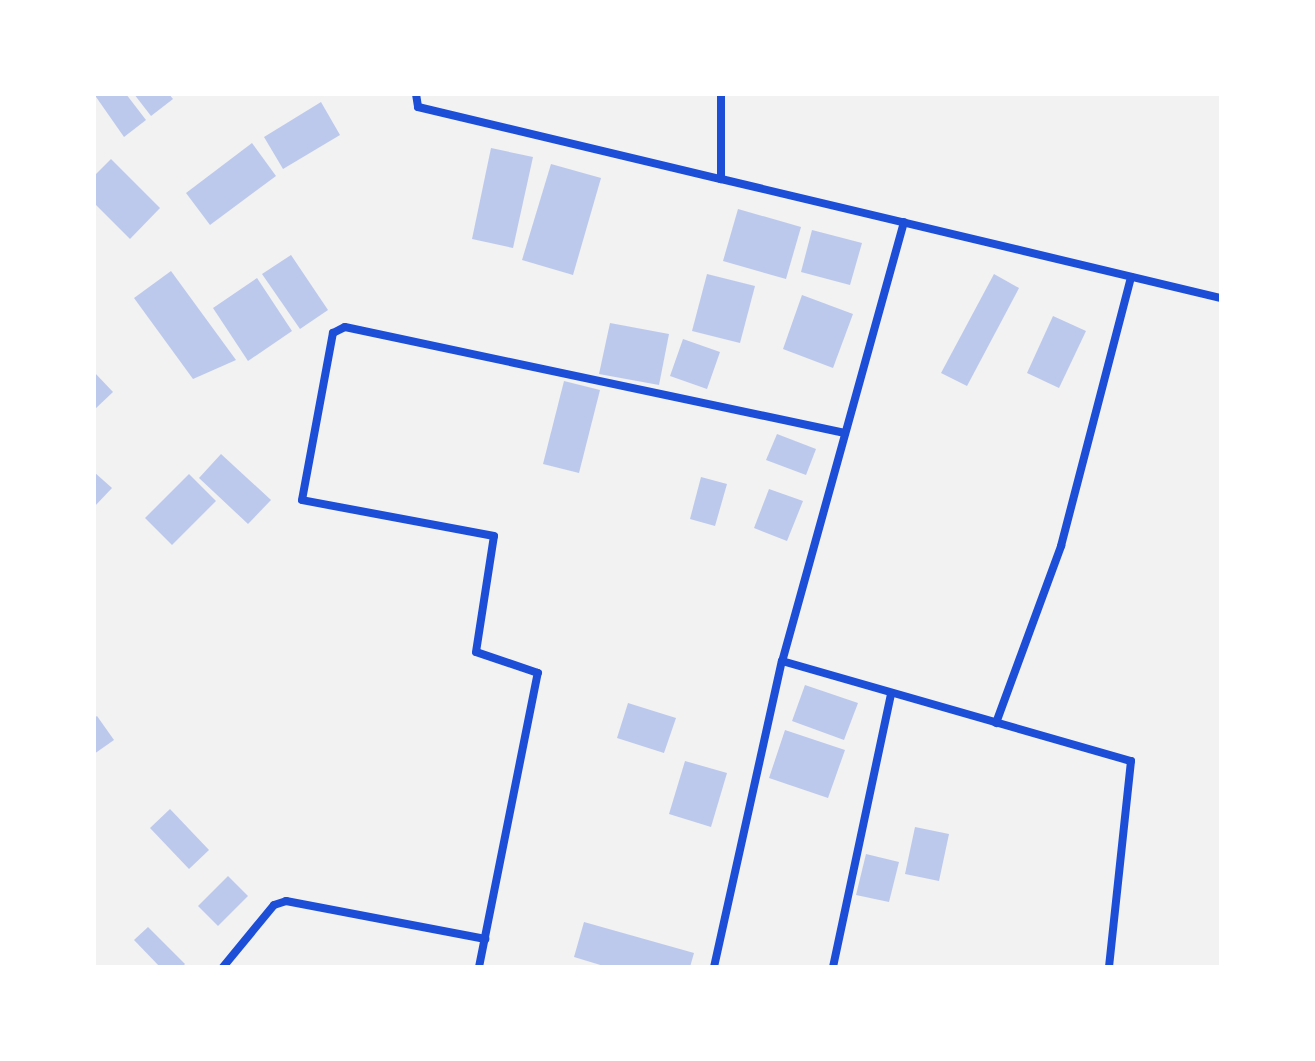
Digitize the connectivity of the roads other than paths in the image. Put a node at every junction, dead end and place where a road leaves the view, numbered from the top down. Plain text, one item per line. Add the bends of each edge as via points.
1 (416, 94) edge
2 (721, 94) edge
3 (721, 179) junction
4 (904, 222) junction
5 (1131, 277) junction
6 (1221, 298) edge
7 (845, 433) junction
8 (782, 661) junction
9 (891, 693) junction
10 (996, 723) junction
11 (485, 939) junction
12 (223, 967) edge
13 (479, 967) edge
14 (714, 967) edge
15 (833, 967) edge
16 (1109, 967) edge

1 - 3 street via 418,107
2 - 3 street
3 - 4 street
4 - 5 street
4 - 7 street
5 - 6 street
5 - 10 street via 1061,546
7 - 8 street
7 - 11 street via 376,333 345,327 333,333 302,500 494,536 476,652 538,673
8 - 9 street
8 - 14 street
9 - 10 street
9 - 15 street
10 - 16 street via 1131,761
11 - 12 street via 286,901
11 - 13 street

